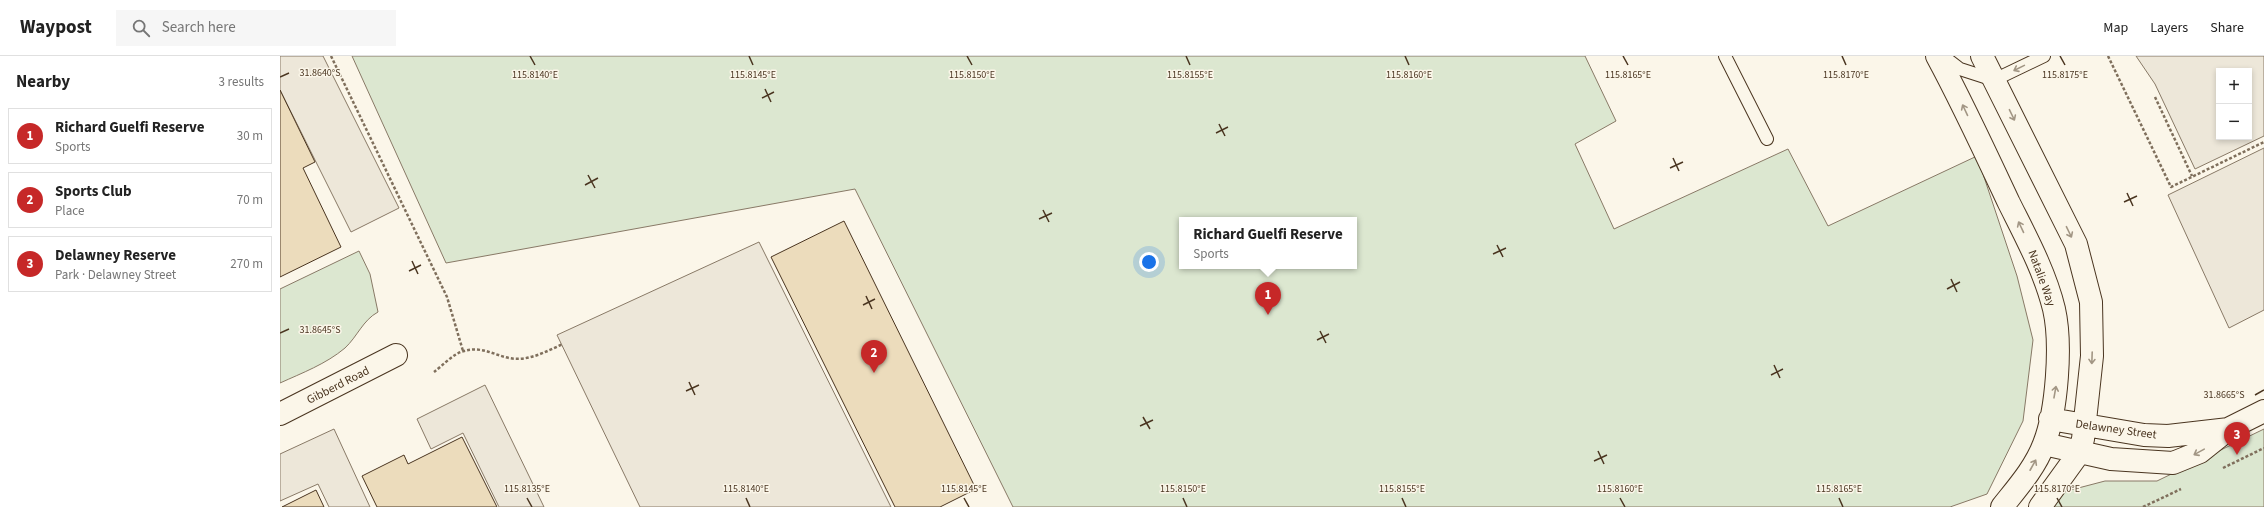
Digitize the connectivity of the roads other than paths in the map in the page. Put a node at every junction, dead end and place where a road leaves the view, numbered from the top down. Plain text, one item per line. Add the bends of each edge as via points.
1 (1725, 56) edge
2 (1937, 56) edge
3 (1943, 56) edge
4 (1982, 56) edge
5 (2044, 56) edge
6 (1994, 80) junction
7 (1767, 139) dead end
8 (396, 355) dead end
9 (2264, 412) edge
10 (280, 414) edge
11 (2050, 419) junction
12 (2084, 425) junction
13 (2230, 428) junction
14 (2044, 444) junction
15 (2079, 453) junction
16 (2002, 507) edge
17 (2040, 507) edge

1 - 7 lane
11 -> 2 street, Natalie Way via 2057,377 2058,337 2054,309 2037,261
3 - 6 lane via 1960,69
4 - 6 street
5 -> 6 lane
6 -> 12 street via 2076,244 2082,265 2091,302 2092,356
8 - 10 street, Gibberd Road
9 - 13 street, Delawney Street
11 - 12 street, Delawney Street
11 - 14 street, Natalie Way
12 - 13 street, Delawney Street via 2144,435 2168,436
12 - 15 street
13 -> 15 street, Delawney Street via 2200,452 2173,463 2111,459
14 - 15 street, Delawney Street
16 -> 14 street, Natalie Way via 2027,476
15 - 17 street

